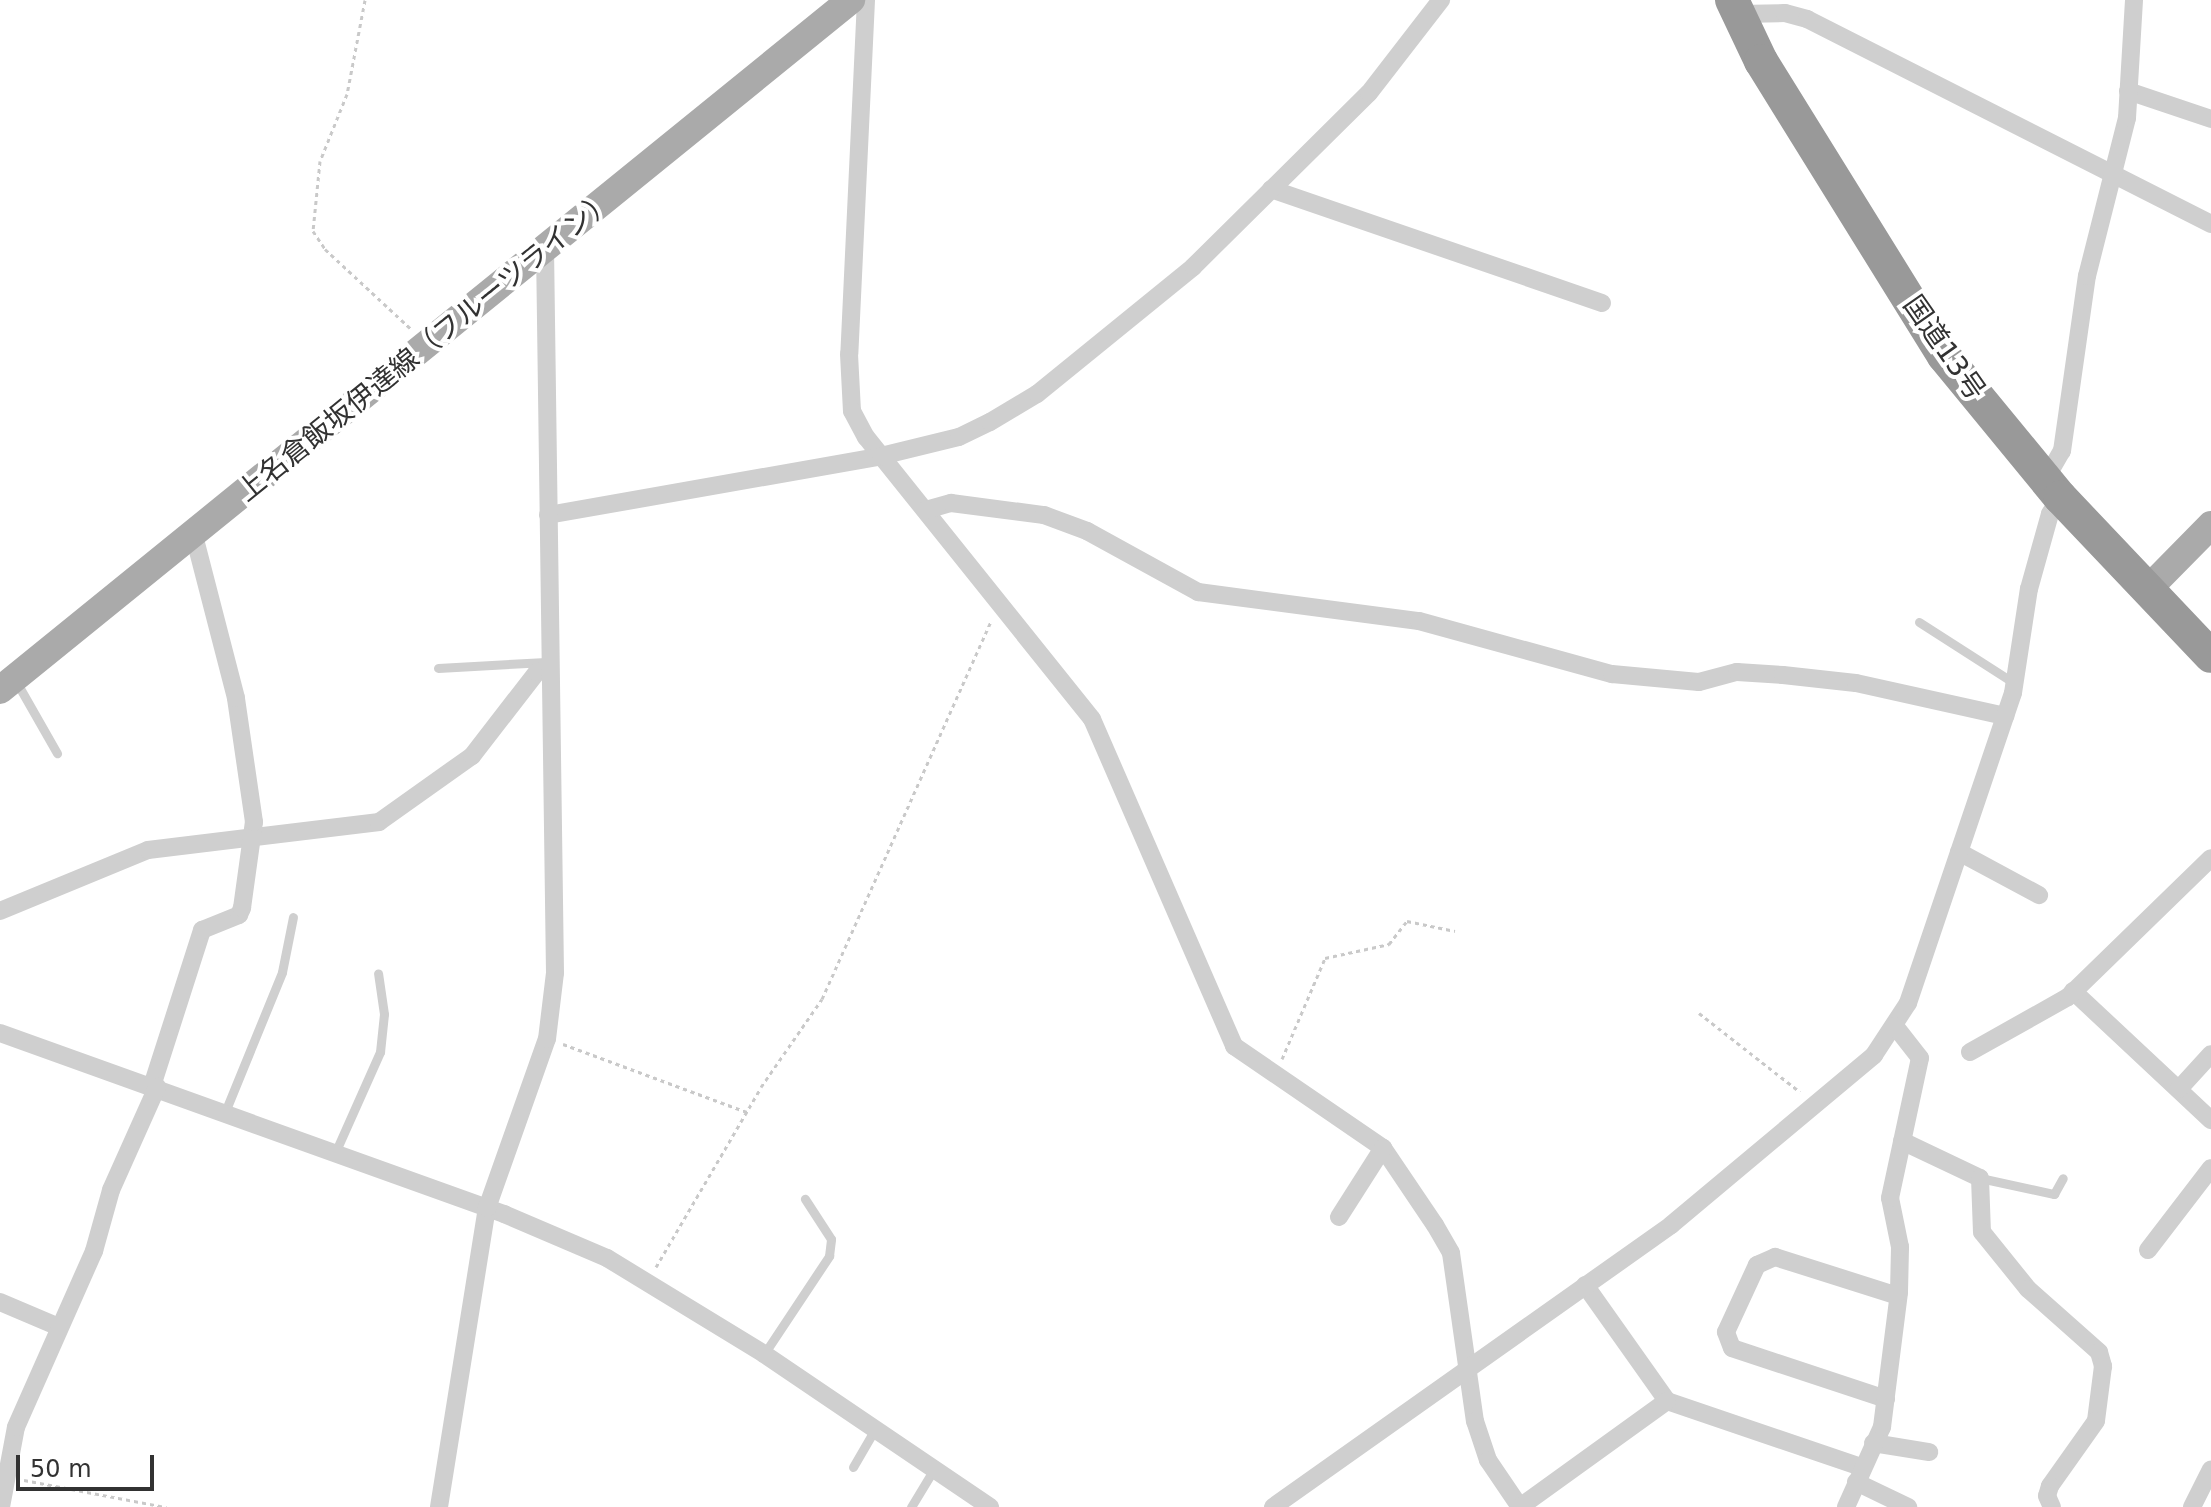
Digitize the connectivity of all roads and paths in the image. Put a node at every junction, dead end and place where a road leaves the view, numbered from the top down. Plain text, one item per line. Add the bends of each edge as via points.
1 (365, 0) edge
2 (851, 0) edge
3 (866, 0) edge
4 (1441, 0) edge
5 (2134, 0) edge
6 (1735, 7) edge
7 (2128, 91) junction
8 (2211, 119) edge
9 (2113, 173) junction
10 (1271, 189) junction
11 (2211, 224) edge
12 (545, 250) junction
13 (1602, 303) dead end
14 (427, 346) junction
15 (881, 456) junction
16 (2052, 489) junction
17 (926, 510) junction
18 (548, 515) junction
19 (2211, 525) edge
20 (194, 536) junction
21 (2150, 587) junction
22 (1001, 601) junction
23 (1919, 622) dead end
24 (2211, 656) edge
25 (548, 666) junction
26 (438, 668) dead end
27 (2014, 683) junction
28 (8, 685) edge
29 (2005, 716) junction
30 (57, 753) dead end
31 (251, 838) junction
32 (1959, 852) junction
33 (2211, 858) edge
34 (2039, 895) dead end
35 (0, 911) edge
36 (293, 917) dead end
37 (1455, 931) dead end
38 (378, 973) dead end
39 (2073, 991) junction
40 (1699, 1013) dead end
41 (1895, 1026) junction
42 (0, 1033) edge
43 (547, 1039) junction
44 (1970, 1052) dead end
45 (2211, 1054) edge
46 (1273, 1077) junction
47 (154, 1087) junction
48 (2179, 1089) junction
49 (1815, 1106) junction
50 (225, 1112) junction
51 (747, 1112) junction
52 (2211, 1120) edge
53 (1902, 1141) junction
54 (1383, 1148) junction
55 (335, 1153) junction
56 (2211, 1168) edge
57 (1980, 1178) junction
58 (2063, 1178) dead end
59 (805, 1199) dead end
60 (487, 1208) junction
61 (1339, 1217) dead end
62 (2148, 1250) dead end
63 (648, 1281) junction
64 (1585, 1285) junction
65 (1898, 1296) junction
66 (0, 1302) edge
67 (59, 1327) junction
68 (764, 1354) junction
69 (1467, 1373) junction
70 (1886, 1399) junction
71 (1667, 1401) junction
72 (875, 1429) junction
73 (1873, 1443) junction
74 (1929, 1452) dead end
75 (853, 1467) dead end
76 (934, 1469) junction
77 (2211, 1469) edge
78 (1858, 1474) junction
79 (7, 1477) junction
80 (1, 1507) edge
81 (166, 1507) edge
82 (439, 1507) edge
83 (911, 1507) edge
84 (990, 1507) edge
85 (1273, 1507) edge
86 (1520, 1507) edge
87 (1846, 1507) edge
88 (1908, 1507) edge
89 (2052, 1507) edge
90 (2192, 1507) edge

1 - 14 path via 347,94 320,161 313,231 325,249 391,306
2 - 12 main road, 上名倉飯坂伊達線（フルーツライン）
3 - 15 street via 848,388 852,411
4 - 10 street via 1369,93
5 - 7 street
6 - 9 street via 1807,19
6 - 16 highway, 国道13号 via 1761,61 1944,356
7 - 8 street
7 - 9 street
9 - 11 street
9 - 16 street via 2087,276
10 - 13 street
10 - 15 street via 1193,267 1037,394 959,437
12 - 14 main road, 上名倉飯坂伊達線（フルーツライン）
12 - 18 street
14 - 20 main road, 上名倉飯坂伊達線（フルーツライン）
15 - 17 street
15 - 18 street
16 - 21 highway, 国道13号
16 - 27 street
17 - 22 street
17 - 29 street via 951,503 1044,515 1087,531 1198,592 1419,621 1612,674 1699,682 1737,672 1783,675 1856,683
18 - 25 street
19 - 21 main road
20 - 28 main road, 上名倉飯坂伊達線（フルーツライン）
20 - 31 street via 244,734
21 - 24 highway, 国道13号
22 - 46 street via 1092,719 1224,1029 1234,1046
22 - 51 path via 822,999
23 - 27 lane
25 - 26 lane
25 - 31 street via 537,672 472,756 399,812 337,830
25 - 43 street via 555,973
27 - 29 street
28 - 30 lane
29 - 32 street
31 - 35 street via 148,850
31 - 47 street via 242,908 239,915 202,930
32 - 34 street
32 - 41 street
33 - 39 street
36 - 50 lane via 282,972
37 - 46 path via 1407,921 1389,944 1325,958
38 - 55 lane via 384,1014 380,1052
39 - 44 street via 2024,1025
39 - 48 street
40 - 49 path
41 - 49 street via 1874,1055
41 - 53 street via 1920,1058
42 - 47 street
43 - 51 path
43 - 60 street
45 - 48 street
46 - 54 street
47 - 50 street
47 - 67 street
48 - 52 street
49 - 64 street via 1671,1225
50 - 55 street
51 - 63 path
53 - 57 street
53 - 65 street via 1890,1198 1900,1247
54 - 61 street
54 - 69 street via 1451,1253
55 - 60 street
56 - 62 street
57 - 58 lane via 2054,1194
57 - 89 street via 1982,1232 2028,1289 2092,1342 2103,1366 2094,1428 2050,1486
59 - 68 lane via 831,1239 829,1256
60 - 63 street
60 - 82 street
63 - 68 street
64 - 69 street
64 - 71 street
65 - 70 street
65 - 70 street via 1775,1257 1757,1265 1726,1332 1732,1348
66 - 67 street
67 - 79 street via 16,1427
68 - 72 street
69 - 85 street
69 - 86 street via 1488,1460
70 - 73 street via 1882,1427
71 - 78 street
71 - 86 street
72 - 75 lane
72 - 76 street
73 - 74 street
73 - 78 street
76 - 83 lane
76 - 84 street
77 - 90 street
78 - 87 street
78 - 88 street
79 - 80 street
79 - 81 path

